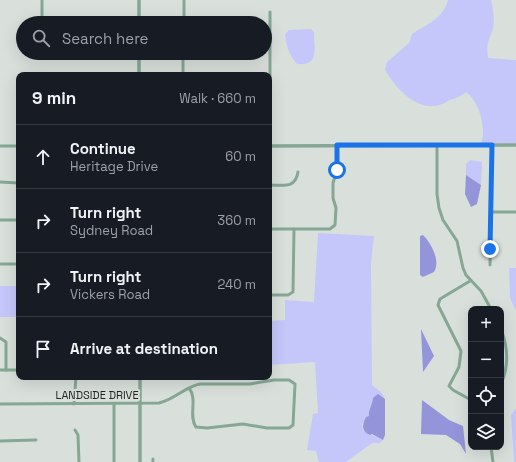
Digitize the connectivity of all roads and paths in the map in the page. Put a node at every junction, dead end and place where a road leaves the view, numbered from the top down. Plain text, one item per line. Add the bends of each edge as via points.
1 (42, 0) edge
2 (139, 0) edge
3 (184, 0) edge
4 (270, 12) dead end
5 (42, 16) edge
6 (139, 16) edge
7 (184, 16) edge
8 (270, 16) edge
9 (139, 60) edge
10 (183, 60) edge
11 (270, 60) edge
12 (139, 72) edge
13 (183, 72) edge
14 (270, 72) edge
15 (337, 145) junction
16 (437, 145) junction
17 (492, 145) junction
18 (516, 145) edge
19 (0, 146) edge
20 (16, 146) edge
21 (272, 146) edge
22 (298, 172) dead end
23 (0, 182) edge
24 (16, 182) edge
25 (272, 185) edge
26 (491, 212) junction
27 (516, 212) edge
28 (0, 220) edge
29 (16, 220) edge
30 (272, 229) edge
31 (294, 229) junction
32 (0, 264) edge
33 (16, 264) edge
34 (490, 265) dead end
35 (470, 281) junction
36 (272, 295) edge
37 (489, 306) edge
38 (0, 338) edge
39 (504, 340) edge
40 (0, 370) edge
41 (6, 370) junction
42 (16, 370) edge
43 (503, 378) edge
44 (76, 380) edge
45 (140, 380) edge
46 (189, 388) junction
47 (468, 398) edge
48 (0, 404) edge
49 (74, 404) junction
50 (114, 404) junction
51 (140, 404) junction
52 (75, 430) dead end
53 (36, 440) dead end
54 (0, 441) edge
55 (491, 450) edge
56 (79, 462) edge
57 (114, 462) edge
58 (140, 462) edge
59 (493, 462) edge

1 - 5 street
2 - 6 street
3 - 7 street
4 - 8 street
9 - 12 street
10 - 13 street
11 - 14 street
15 - 16 street
15 - 21 street
15 - 31 street via 337,170 333,183 335,225 330,229
16 - 17 street
16 - 35 street via 439,208 443,220 457,242 462,268
17 - 18 street
17 - 26 street
19 - 20 street
22 - 25 street via 296,180 291,185
23 - 24 street
26 - 27 street
26 - 34 street
28 - 29 street
30 - 31 street
31 - 36 street via 293,292 288,295
32 - 33 street
35 - 37 street via 481,291
35 - 47 street via 440,299 438,305 461,351 459,367 449,386
38 - 41 street via 6,342
39 - 43 street via 507,359
40 - 41 street
41 - 42 street
44 - 49 street
45 - 51 street
46 - 46 street, LANDSIDE DRIVE via 200,384 293,381 293,425 289,428 243,424 196,427 194,400
46 - 51 street, LANDSIDE DRIVE via 170,400
48 - 49 street, LANDSIDE DRIVE
49 - 50 street, LANDSIDE DRIVE
50 - 51 street, LANDSIDE DRIVE
50 - 57 street
51 - 58 street
52 - 56 street via 78,435
53 - 54 street
55 - 59 street

